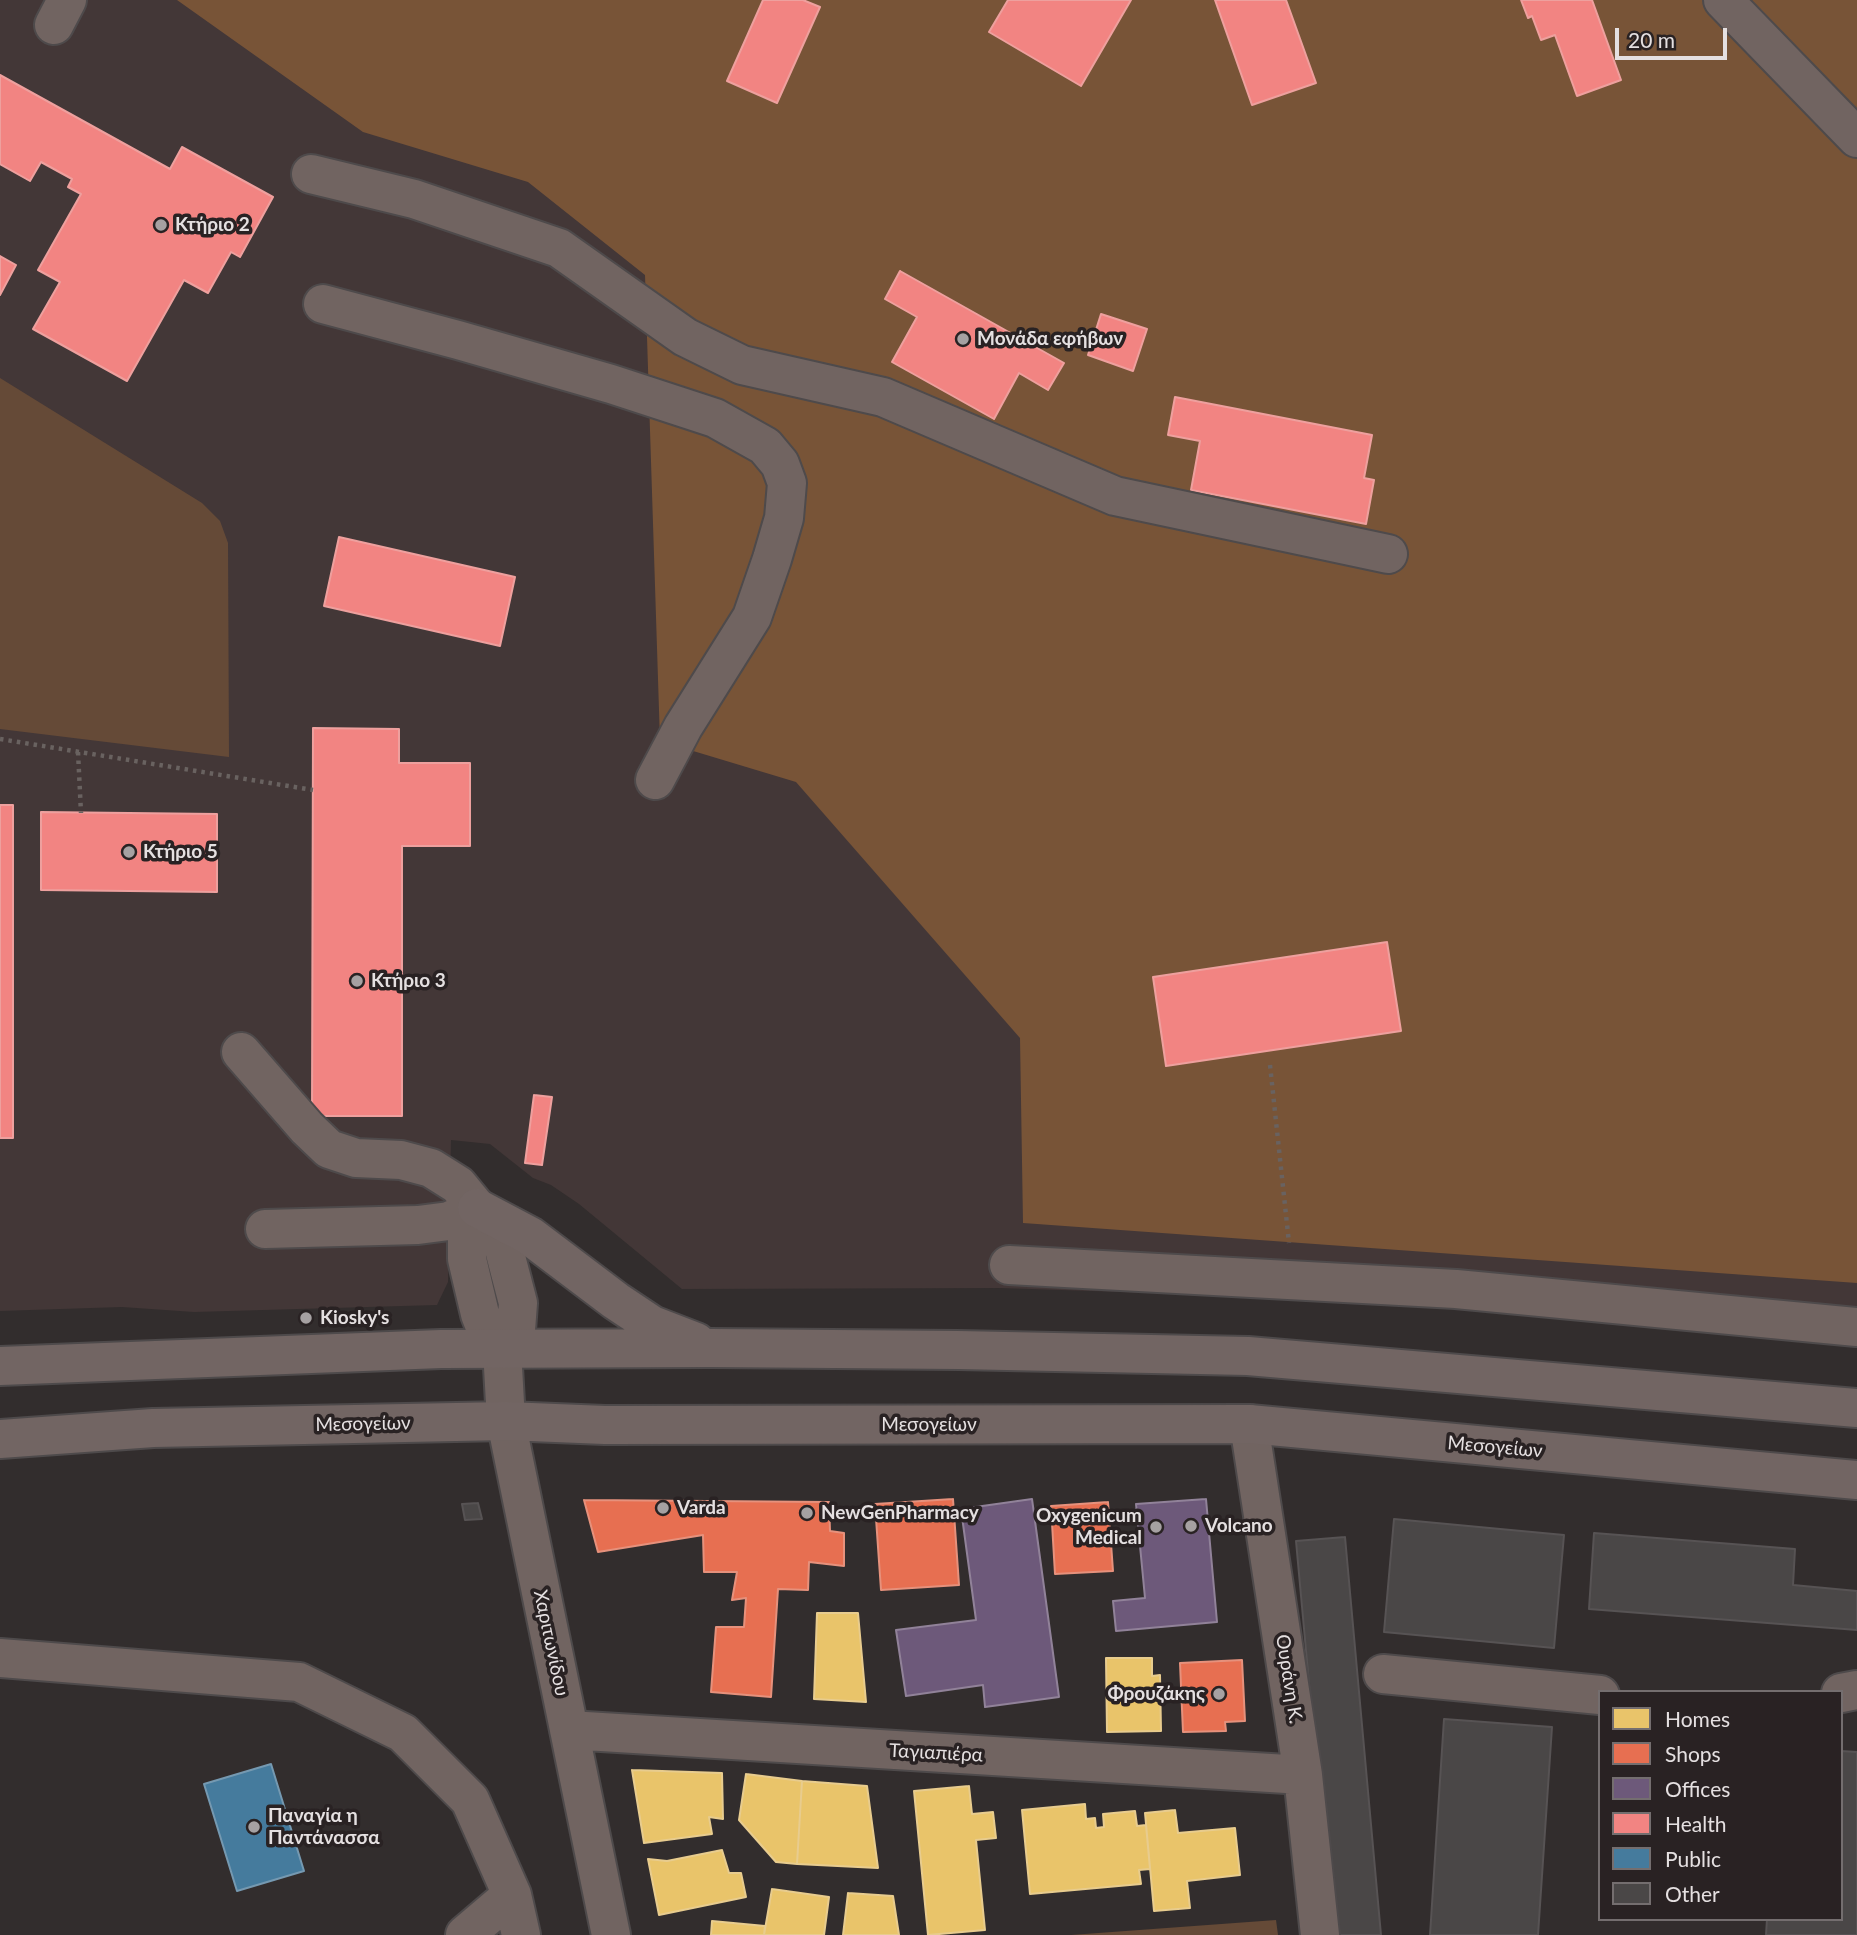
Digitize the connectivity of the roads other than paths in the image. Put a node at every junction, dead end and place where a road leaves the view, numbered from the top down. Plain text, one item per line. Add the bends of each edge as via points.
1 (1731, 2) edge
2 (1857, 138) edge
3 (311, 174) dead end
4 (323, 304) dead end
5 (1388, 554) dead end
6 (655, 780) dead end
7 (242, 1052) dead end
8 (477, 1208) junction
9 (418, 1225) junction
10 (265, 1228) dead end
11 (467, 1259) junction
12 (1009, 1265) dead end
13 (1857, 1327) edge
14 (711, 1348) junction
15 (502, 1349) junction
16 (0, 1366) edge
17 (1857, 1408) edge
18 (506, 1421) junction
19 (1249, 1424) junction
20 (0, 1439) edge
21 (1857, 1479) edge
22 (0, 1658) edge
23 (1383, 1674) dead end
24 (1598, 1695) edge
25 (569, 1730) junction
26 (1303, 1775) junction
27 (512, 1895) junction
28 (465, 1935) edge
29 (521, 1935) edge
30 (611, 1935) edge
31 (1320, 1935) edge

1 - 2 street
3 - 5 street via 414,199 559,248 685,337 742,365 883,397 1115,496
4 - 6 street via 560,369 715,418 765,446 780,464 787,483 783,518 752,617
7 - 8 street via 329,1149 356,1158 401,1160 431,1168 458,1185
8 - 9 street via 449,1221
8 - 11 street via 467,1232
8 - 14 main road via 530,1236 652,1325
8 - 15 street via 504,1249 519,1303 516,1330
9 - 10 street
9 - 11 street via 446,1237
11 - 15 street via 480,1314 487,1332
12 - 13 street via 1456,1289
14 - 15 main road
14 - 17 main road via 1248,1356
15 - 16 main road
15 - 18 street, Χαριτωνίδου
18 - 19 main road, Μεσογείων via 605,1425
18 - 20 main road, Μεσογείων via 153,1428
18 - 25 street, Χαριτωνίδου
19 - 21 main road, Μεσογείων
19 - 26 street, Ουράνη Κ.
22 - 27 street via 299,1682 403,1733 470,1800
23 - 24 street
25 - 26 street, Ταγιαπιέρα
25 - 30 street, Χαριτωνίδου
26 - 31 street, Ουράνη Κ.
27 - 28 street
27 - 29 street

